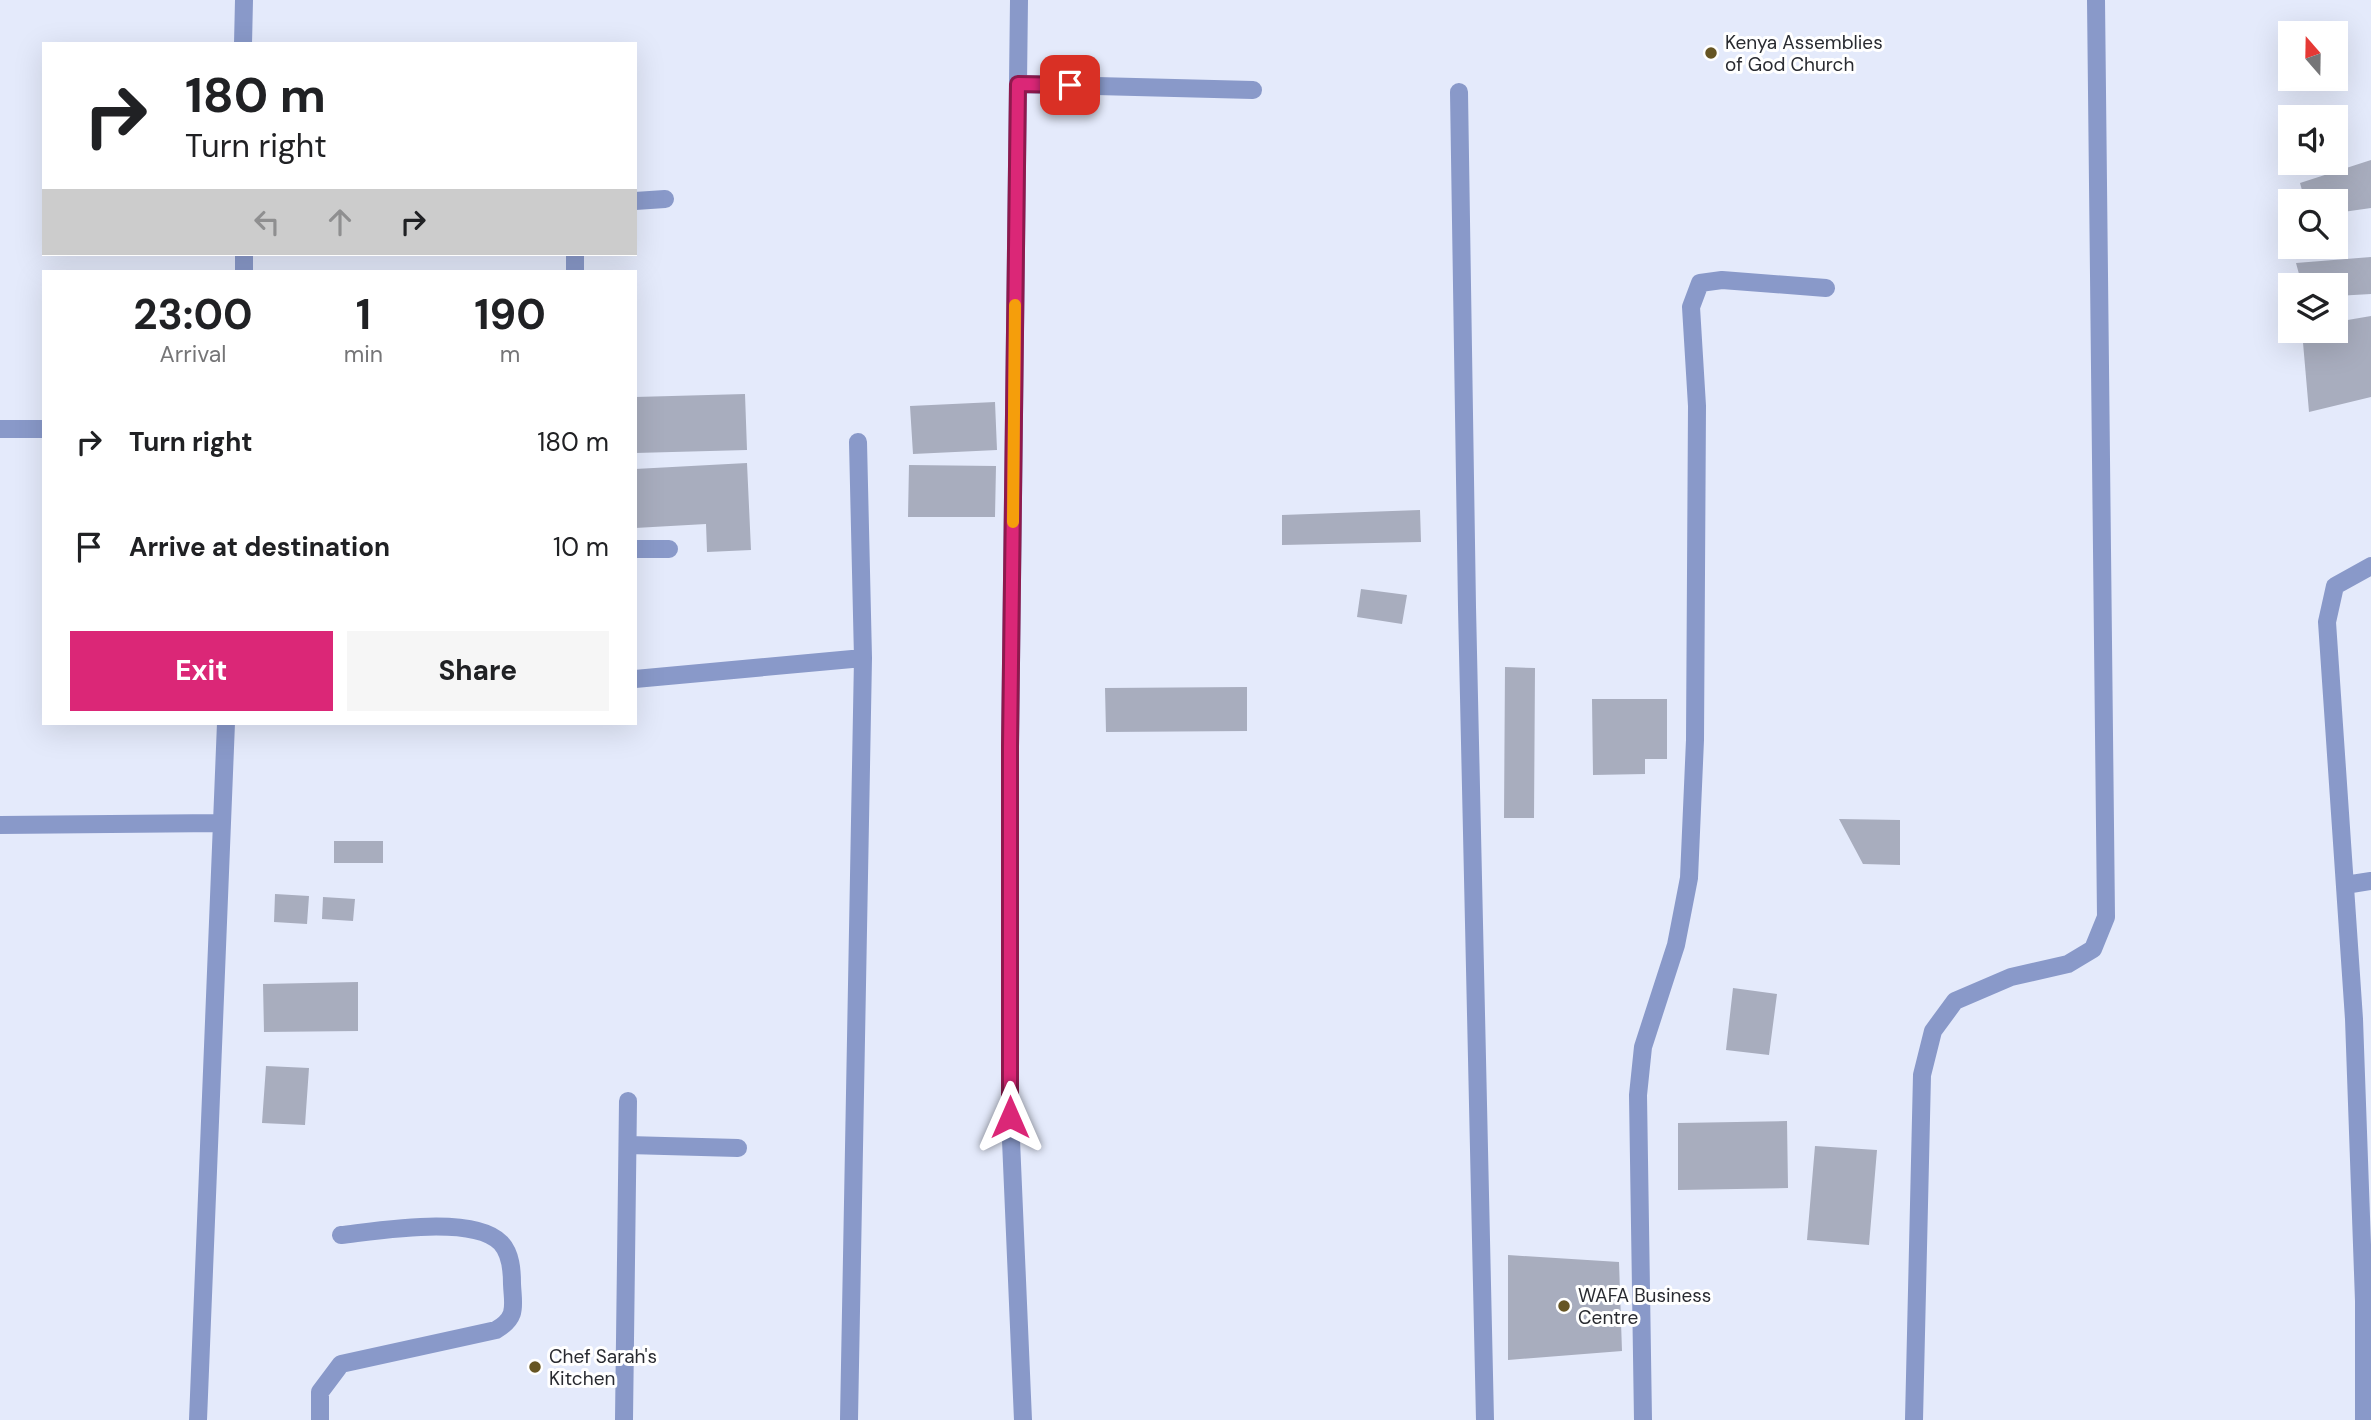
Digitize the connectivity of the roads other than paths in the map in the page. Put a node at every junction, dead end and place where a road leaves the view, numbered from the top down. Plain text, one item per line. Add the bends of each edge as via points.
1 (244, 0) edge
2 (1019, 0) edge
3 (2096, 0) edge
4 (243, 42) edge
5 (1018, 84) junction
6 (1253, 90) dead end
7 (1459, 92) dead end
8 (665, 199) dead end
9 (637, 201) edge
10 (1826, 288) dead end
11 (0, 429) edge
12 (42, 429) edge
13 (858, 442) dead end
14 (637, 549) edge
15 (669, 549) dead end
16 (2371, 566) edge
17 (863, 658) junction
18 (637, 679) edge
19 (226, 725) edge
20 (221, 823) junction
21 (0, 825) edge
22 (2371, 881) edge
23 (2345, 885) junction
24 (628, 1101) dead end
25 (628, 1145) junction
26 (738, 1148) dead end
27 (2366, 1207) edge
28 (341, 1235) dead end
29 (2367, 1380) edge
30 (198, 1420) edge
31 (320, 1420) edge
32 (624, 1420) edge
33 (849, 1420) edge
34 (1023, 1420) edge
35 (1485, 1420) edge
36 (1643, 1420) edge
37 (1914, 1420) edge
38 (2364, 1420) edge

1 - 4 street
2 - 5 street
3 - 37 street via 2106,917 2093,949 2068,964 2011,976 1955,1001 1933,1031 1922,1075
5 - 6 street
5 - 34 street via 1010,1117
7 - 35 street
8 - 9 street
10 - 36 street via 1722,280 1700,283 1691,307 1697,406 1695,740 1689,878 1676,945 1643,1047 1638,1095
11 - 12 street
13 - 17 street
14 - 15 street
16 - 23 street via 2335,586 2326,622
17 - 18 street
17 - 33 street
19 - 20 street
20 - 21 street
20 - 30 street
22 - 23 street
23 - 27 street
24 - 25 street
25 - 26 street
25 - 32 street
27 - 29 street
28 - 31 street via 419,1226 476,1229 500,1242 511,1263 513,1314 496,1330 341,1364 320,1392
29 - 38 street

